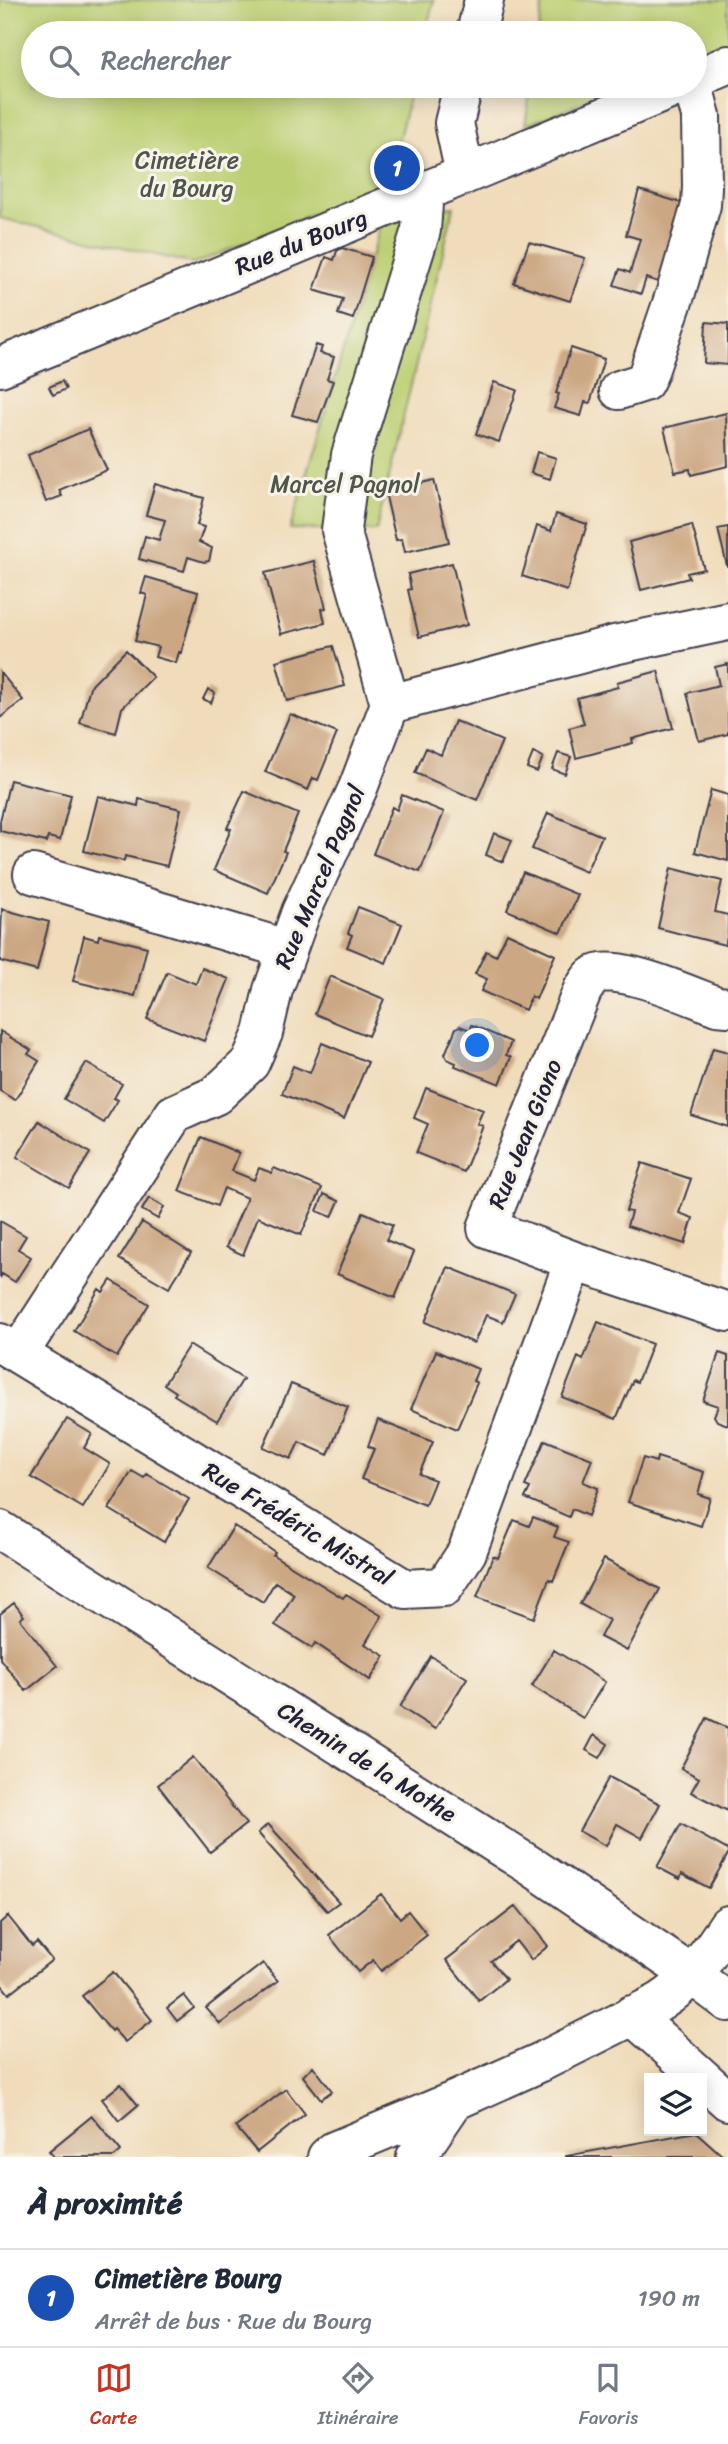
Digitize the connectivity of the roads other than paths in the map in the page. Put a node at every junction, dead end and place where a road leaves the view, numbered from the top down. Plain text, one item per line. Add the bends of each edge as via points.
1 (484, 0) edge
2 (479, 21) edge
3 (728, 65) edge
4 (707, 74) edge
5 (460, 98) edge
6 (650, 98) edge
7 (696, 98) edge
8 (466, 174) junction
9 (424, 191) junction
10 (0, 367) edge
11 (619, 390) dead end
12 (728, 621) edge
13 (390, 704) junction
14 (33, 874) dead end
15 (286, 949) junction
16 (728, 1007) edge
17 (574, 1261) junction
18 (728, 1312) edge
19 (9, 1348) edge
20 (0, 1530) edge
21 (728, 1925) edge
22 (692, 1975) junction
23 (728, 2002) edge
24 (632, 2015) junction
25 (454, 2101) junction
26 (728, 2101) edge
27 (333, 2155) edge
28 (416, 2157) edge

1 - 2 street
3 - 4 street
5 - 8 street via 454,123
6 - 8 street, Rue du Bourg
7 - 11 street via 701,116 701,205 648,374 644,382
8 - 9 street, Rue du Bourg
9 - 10 street, Rue du Bourg
9 - 13 street via 421,230 351,455 341,530
12 - 13 street via 614,645
13 - 15 street, Rue Marcel Pagnol
14 - 15 street
15 - 19 street, Rue Marcel Pagnol via 250,1063 216,1095 174,1114
16 - 17 street, Rue Jean Giono via 622,972 593,976 583,989 487,1228
17 - 18 street, Rue Jean Giono
17 - 19 street, Rue Frédéric Mistral via 467,1552 444,1587 405,1589
20 - 22 street, Chemin de la Mothe via 534,1868
21 - 22 street
22 - 23 street, Chemin de la Mothe
22 - 24 street via 678,1991
24 - 25 street
24 - 26 street
25 - 27 street
25 - 28 street

